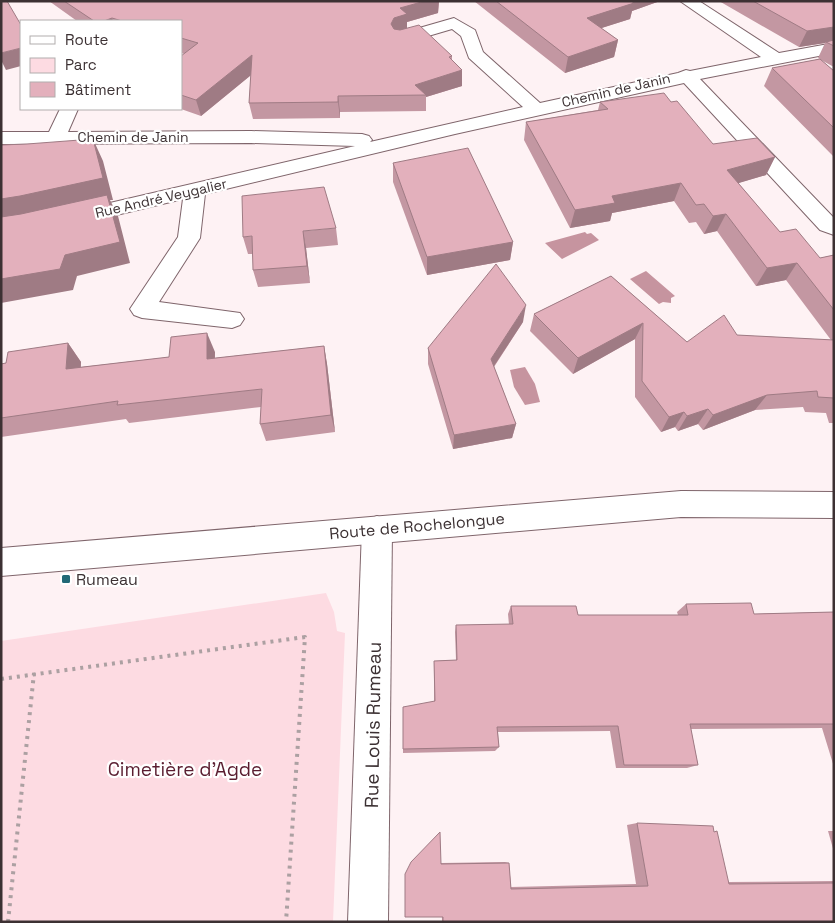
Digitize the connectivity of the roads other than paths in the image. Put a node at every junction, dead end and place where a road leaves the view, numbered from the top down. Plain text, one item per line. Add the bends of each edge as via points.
1 (688, 1) edge
2 (401, 39) edge
3 (834, 48) edge
4 (775, 58) junction
5 (686, 75) junction
6 (535, 108) junction
7 (69, 110) edge
8 (265, 137) junction
9 (1, 138) edge
10 (56, 138) junction
11 (401, 140) junction
12 (262, 175) junction
13 (196, 190) junction
14 (62, 220) edge
15 (834, 228) edge
16 (232, 319) dead end
17 (834, 505) edge
18 (377, 529) junction
19 (1, 562) edge
20 (368, 922) edge

1 - 4 street
2 - 6 street via 454,23 469,34 475,54
3 - 4 street, Chemin de Janin
4 - 5 street, Chemin de Janin
5 - 6 street, Chemin de Janin
5 - 15 street
6 - 11 street, Chemin de Janin
7 - 10 street
8 - 10 street, Chemin de Janin
8 - 11 street, Chemin de Janin
8 - 12 street via 275,150 273,162
9 - 10 street, Chemin de Janin
11 - 12 street, Chemin de Janin
12 - 13 street, Rue André Veygalier
13 - 14 street, Rue André Veygalier
13 - 16 street via 189,238 142,309
17 - 18 street, Route de Rochelongue via 681,504
18 - 19 street, Route de Rochelongue
18 - 20 street, Rue Louis Rumeau

